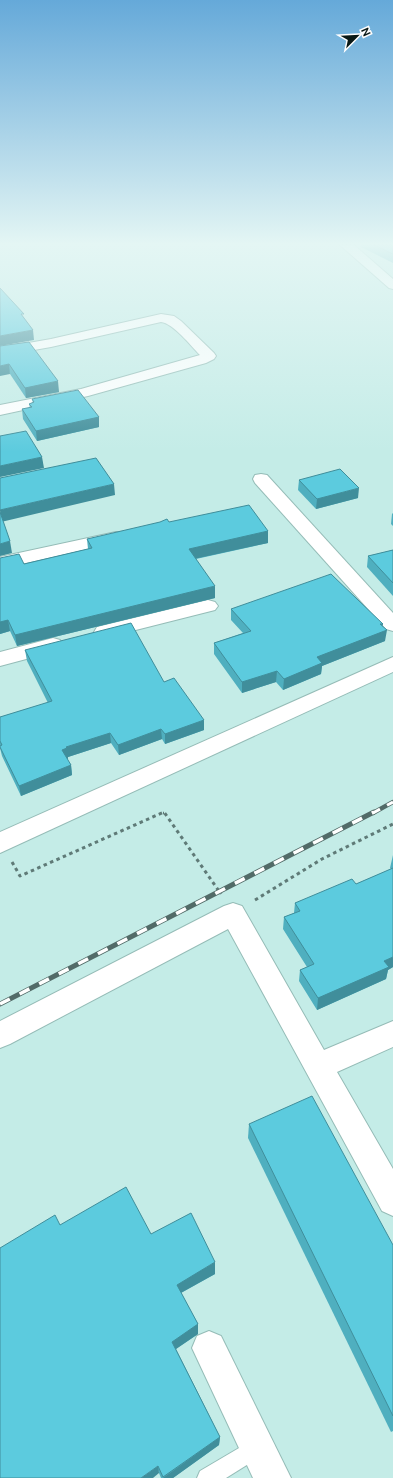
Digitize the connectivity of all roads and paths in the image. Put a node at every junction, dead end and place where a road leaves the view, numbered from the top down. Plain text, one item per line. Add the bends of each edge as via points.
1 (0, 352) edge
2 (0, 410) edge
3 (261, 479) dead end
4 (131, 533) edge
5 (0, 563) edge
6 (208, 606) dead end
7 (393, 625) edge
8 (0, 659) edge
9 (393, 664) edge
10 (393, 824) edge
11 (0, 841) edge
12 (233, 914) junction
13 (393, 1034) edge
14 (0, 1036) edge
15 (318, 1066) junction
16 (393, 1200) edge
17 (209, 1348) dead end
18 (258, 1446) junction
19 (207, 1478) edge
20 (272, 1478) edge

1 - 2 street via 161,318 173,322 209,356 83,393
3 - 7 street
4 - 5 street
6 - 8 street
9 - 11 street
10 - 12 path via 322,859
11 - 12 path via 20,876 164,812
12 - 14 street
12 - 15 street
13 - 15 street
15 - 16 street
17 - 18 street
18 - 19 lane
18 - 20 street

